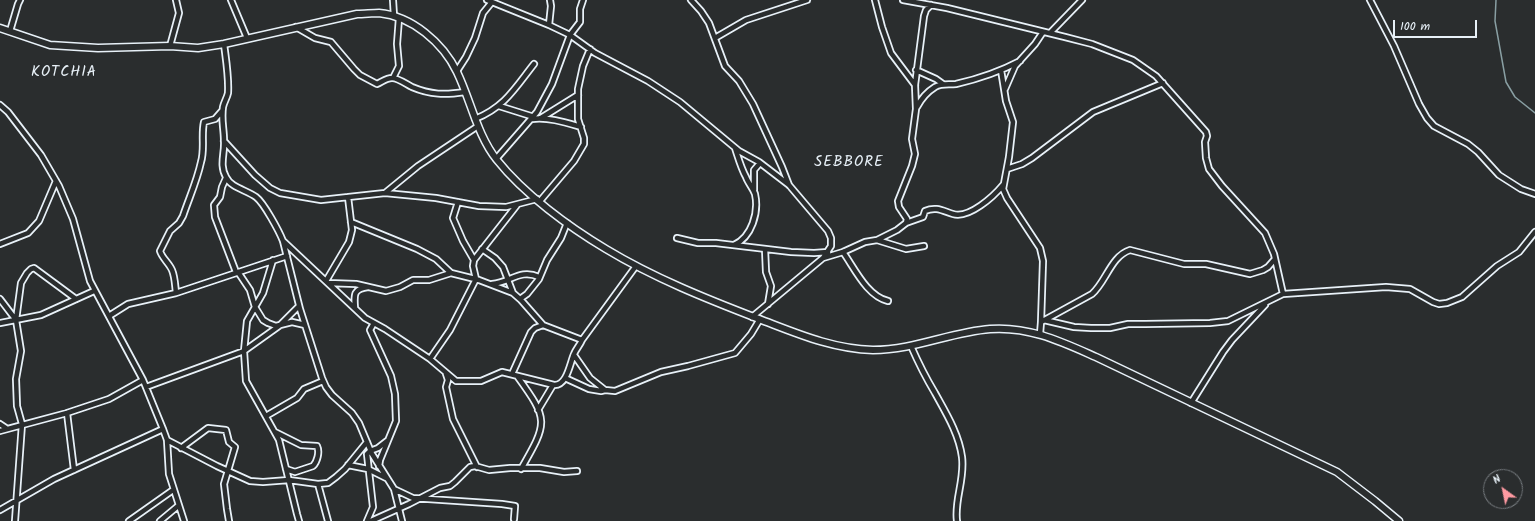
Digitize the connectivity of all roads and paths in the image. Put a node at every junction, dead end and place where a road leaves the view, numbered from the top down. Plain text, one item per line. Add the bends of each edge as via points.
1 (20, 0) edge
2 (176, 0) edge
3 (232, 0) edge
4 (393, 0) edge
5 (487, 0) edge
6 (550, 0) edge
7 (583, 0) edge
8 (692, 0) edge
9 (807, 0) edge
10 (875, 0) edge
11 (903, 0) edge
12 (1082, 0) edge
13 (1370, 0) edge
14 (492, 2) junction
15 (923, 4) junction
16 (931, 5) junction
17 (926, 10) junction
18 (397, 17) junction
19 (549, 25) junction
20 (296, 27) junction
21 (0, 28) edge
22 (10, 31) junction
23 (1042, 32) junction
24 (1050, 33) junction
25 (570, 35) junction
26 (247, 38) junction
27 (715, 38) junction
28 (224, 44) junction
29 (170, 46) junction
30 (590, 49) junction
31 (1020, 61) junction
32 (534, 64) dead end
33 (916, 70) junction
34 (1001, 70) junction
35 (457, 71) junction
36 (392, 78) junction
37 (1162, 83) junction
38 (943, 84) junction
39 (915, 85) junction
40 (1005, 89) junction
41 (465, 92) junction
42 (578, 95) junction
43 (0, 105) edge
44 (499, 106) junction
45 (916, 109) junction
46 (223, 110) junction
47 (475, 118) junction
48 (533, 118) junction
49 (541, 118) junction
50 (478, 126) junction
51 (580, 127) junction
52 (224, 141) junction
53 (735, 148) junction
54 (496, 159) junction
55 (760, 164) junction
56 (1007, 169) junction
57 (226, 178) junction
58 (56, 180) junction
59 (1004, 183) junction
60 (789, 185) junction
61 (754, 190) junction
62 (385, 193) junction
63 (1535, 194) edge
64 (348, 197) junction
65 (538, 200) junction
66 (458, 202) junction
67 (518, 204) junction
68 (351, 222) junction
69 (567, 223) junction
70 (906, 223) junction
71 (1535, 232) edge
72 (677, 238) dead end
73 (876, 240) junction
74 (283, 241) junction
75 (0, 244) edge
76 (732, 245) junction
77 (924, 246) dead end
78 (482, 249) junction
79 (765, 249) junction
80 (828, 252) junction
81 (843, 252) junction
82 (287, 256) junction
83 (823, 258) junction
84 (1275, 259) junction
85 (273, 260) junction
86 (474, 260) junction
87 (636, 266) junction
88 (237, 272) junction
89 (451, 273) junction
90 (539, 278) junction
91 (476, 280) junction
92 (508, 280) junction
93 (327, 282) junction
94 (489, 284) junction
95 (372, 287) junction
96 (94, 291) junction
97 (176, 293) junction
98 (513, 293) junction
99 (527, 294) junction
100 (1283, 294) junction
101 (0, 299) edge
102 (76, 299) junction
103 (520, 299) junction
104 (888, 301) dead end
105 (1268, 303) junction
106 (768, 304) junction
107 (299, 306) junction
108 (526, 306) junction
109 (256, 307) junction
110 (355, 308) junction
111 (109, 316) junction
112 (752, 317) junction
113 (760, 319) junction
114 (16, 320) junction
115 (1042, 321) junction
116 (0, 323) edge
117 (374, 323) junction
118 (304, 325) junction
119 (543, 325) junction
120 (279, 326) junction
121 (1040, 334) junction
122 (582, 340) junction
123 (911, 346) junction
124 (244, 351) junction
125 (574, 355) junction
126 (430, 359) junction
127 (445, 372) junction
128 (512, 374) junction
129 (518, 376) junction
130 (565, 378) junction
131 (143, 380) junction
132 (323, 381) junction
133 (553, 385) junction
134 (146, 387) junction
135 (605, 390) junction
136 (1191, 403) junction
137 (538, 410) junction
138 (67, 413) junction
139 (266, 416) junction
140 (0, 424) edge
141 (22, 424) junction
142 (6, 428) junction
143 (164, 428) junction
144 (0, 431) edge
145 (275, 432) junction
146 (167, 440) junction
147 (389, 440) junction
148 (367, 442) junction
149 (181, 448) junction
150 (370, 450) junction
151 (348, 465) junction
152 (379, 466) junction
153 (477, 467) junction
154 (286, 469) junction
155 (368, 469) junction
156 (521, 469) junction
157 (74, 470) junction
158 (228, 471) junction
159 (577, 471) dead end
160 (386, 478) junction
161 (289, 480) junction
162 (318, 484) junction
163 (394, 489) junction
164 (173, 490) junction
165 (418, 499) junction
166 (16, 500) junction
167 (178, 506) junction
168 (398, 508) junction
169 (0, 510) edge
170 (181, 514) junction
171 (514, 519) dead end
172 (15, 521) edge
173 (129, 521) edge
174 (160, 521) edge
175 (181, 521) edge
176 (184, 521) edge
177 (229, 521) edge
178 (299, 521) edge
179 (328, 521) edge
180 (367, 521) edge
181 (371, 521) edge
182 (402, 521) edge
183 (957, 521) edge
184 (1399, 521) edge

1 - 22 street
2 - 29 street via 179,13
3 - 26 street
4 - 18 street
5 - 14 street
6 - 19 street
7 - 25 street via 580,22
8 - 27 street via 701,11
9 - 27 street via 746,20
10 - 39 street via 892,53
11 - 15 street
12 - 24 street
13 - 63 street via 1427,118 1434,126 1468,144 1499,175
14 - 19 street
14 - 35 street via 483,13 472,44
15 - 16 street
15 - 17 street
16 - 17 street
16 - 23 street
17 - 33 street
18 - 20 main road via 378,13 357,14
18 - 35 main road via 436,42
18 - 36 street via 399,66
19 - 25 street
20 - 26 main road
20 - 36 street via 315,38 331,42 354,69 372,82 377,84
21 - 22 main road
22 - 29 main road via 50,45 98,48
23 - 24 street
23 - 31 street
24 - 37 street via 1092,44 1133,60
25 - 30 street
25 - 48 street via 552,84
26 - 28 main road
27 - 60 street via 721,59 739,81 761,120
28 - 29 main road via 198,48
28 - 46 street via 228,95
30 - 42 street via 583,66
30 - 53 street via 648,80 680,102
31 - 34 street
31 - 40 street via 1015,66
32 - 44 street
33 - 38 street
33 - 39 street
34 - 38 street via 957,84
34 - 40 street
35 - 41 main road
36 - 41 street via 420,90 442,95
37 - 56 street via 1093,112 1032,158
37 - 84 street via 1206,132 1206,158 1210,169 1265,234
38 - 45 street via 921,99
39 - 45 street
40 - 56 street via 1013,122
41 - 47 main road
42 - 49 street
42 - 51 street
43 - 58 street via 41,155
44 - 47 street via 488,114
44 - 48 street
45 - 70 street via 912,139 915,154 898,201 907,219
46 - 52 street via 221,124
46 - 97 street via 215,119 204,122 202,162 183,216 170,231 160,250 172,269
47 - 50 main road
48 - 49 street
48 - 54 street
49 - 51 street
50 - 54 main road
50 - 62 street via 418,166
51 - 65 street via 584,144 574,160
52 - 57 street via 222,155
52 - 64 street via 270,188 280,193 321,200
53 - 55 street
53 - 61 street via 742,170
54 - 65 main road
55 - 60 street
55 - 61 street via 754,170
56 - 59 street
57 - 74 street via 258,198
57 - 88 street via 220,197 214,205 215,217
58 - 75 street via 39,221 28,233
58 - 96 street via 73,219
59 - 70 street via 997,192 975,209 958,214 939,208 930,209 923,217
59 - 115 street via 1003,189 1007,198 1040,248 1043,261
60 - 80 street via 828,231 831,238
61 - 76 street via 756,201 753,225 740,241
62 - 64 street
62 - 66 street
64 - 68 street
65 - 67 street
65 - 69 main road
66 - 67 street via 506,207
66 - 86 street via 453,214 454,220
67 - 78 street
68 - 89 street via 418,249 436,259
68 - 93 street via 349,242
69 - 87 main road
69 - 90 street
70 - 73 street
71 - 100 street via 1519,252 1497,266 1462,297 1447,303 1439,304 1410,289 1392,287
72 - 76 street via 698,243
73 - 77 street via 906,249
73 - 81 street
74 - 82 street
74 - 93 street
76 - 79 street
78 - 86 street
78 - 92 street via 503,267
79 - 80 street via 802,253
79 - 106 street via 766,272 771,286
80 - 83 street
81 - 83 street
81 - 104 street via 873,293
82 - 85 street
82 - 107 street
83 - 106 street
84 - 100 street
84 - 115 street via 1268,267 1250,274 1206,264 1184,264 1130,250 1123,252 1099,288 1092,294
85 - 88 street
85 - 109 street
86 - 91 street
87 - 112 main road
87 - 122 street
88 - 97 street
88 - 109 street via 250,290
89 - 91 street
89 - 95 street via 429,280 413,280 388,291
90 - 92 street via 526,274
90 - 99 street
91 - 94 street
91 - 126 street via 450,330
92 - 94 street via 504,283
92 - 98 street
93 - 95 street
93 - 110 street
94 - 98 street
95 - 110 street via 356,291
96 - 102 street
96 - 111 street
97 - 111 street via 128,304
98 - 103 street
99 - 103 street
99 - 108 street
100 - 105 street
101 - 114 street
102 - 114 street via 41,315
102 - 114 street via 34,268 31,269 21,283
103 - 108 street
105 - 115 street via 1228,321 1210,323 1128,324 1110,328 1091,328
105 - 136 street via 1228,346
106 - 112 street
107 - 118 street
107 - 120 street
108 - 119 street
109 - 120 street via 263,320
109 - 124 street via 247,321
110 - 117 street
111 - 131 street
112 - 113 main road
113 - 123 main road via 812,340 848,348 885,350
113 - 135 street via 752,334 735,353 660,372 615,391
114 - 116 street
114 - 141 street via 21,351 16,378 17,406
115 - 121 street
117 - 126 street
117 - 147 street via 370,330 391,376 395,394 396,421
118 - 120 street via 292,322
118 - 132 street
119 - 122 street
119 - 128 street via 531,332
120 - 124 street
121 - 123 main road via 989,329
121 - 136 main road via 1064,342
122 - 125 street
123 - 183 street via 953,426 962,456 962,479 955,513
124 - 134 street
124 - 139 street via 246,381
125 - 130 street
125 - 135 street via 590,378
126 - 127 street
127 - 128 street via 456,381 481,381 502,372
127 - 153 street via 453,419
128 - 129 street
129 - 133 street
129 - 137 street via 533,396
130 - 133 street via 562,383
130 - 135 street via 589,389
131 - 134 street
131 - 138 street via 109,399
132 - 139 street via 304,388 297,398
132 - 148 street via 332,395 352,413
133 - 137 street
134 - 143 street
136 - 184 main road via 1337,472
137 - 156 street via 542,422 540,433
138 - 141 street
138 - 157 street
139 - 145 street
140 - 142 street
141 - 142 street
141 - 166 street
142 - 144 street
143 - 146 street
143 - 157 street
145 - 154 street
145 - 154 street via 301,445 318,448 313,466 295,472
146 - 149 street
146 - 164 street via 169,474
147 - 150 street
147 - 152 street
148 - 150 street
148 - 151 street
149 - 158 street
149 - 158 street via 208,428 226,429 229,442 235,447
150 - 152 street
150 - 155 street via 367,454
151 - 155 street
151 - 162 street via 328,483
152 - 160 street
153 - 156 street via 489,470
153 - 165 street via 470,466 456,482
154 - 161 street
155 - 160 street
155 - 180 street via 373,507
156 - 159 street
157 - 166 street
158 - 161 street via 250,481
158 - 177 street via 224,484
160 - 163 street
161 - 162 street
161 - 178 street
162 - 179 street
163 - 165 street
163 - 168 street
164 - 167 street
164 - 173 street
165 - 168 street
165 - 171 street via 515,506
166 - 169 street
166 - 172 street
167 - 170 street
167 - 174 street
168 - 181 street
168 - 182 street
170 - 175 street
170 - 176 street

